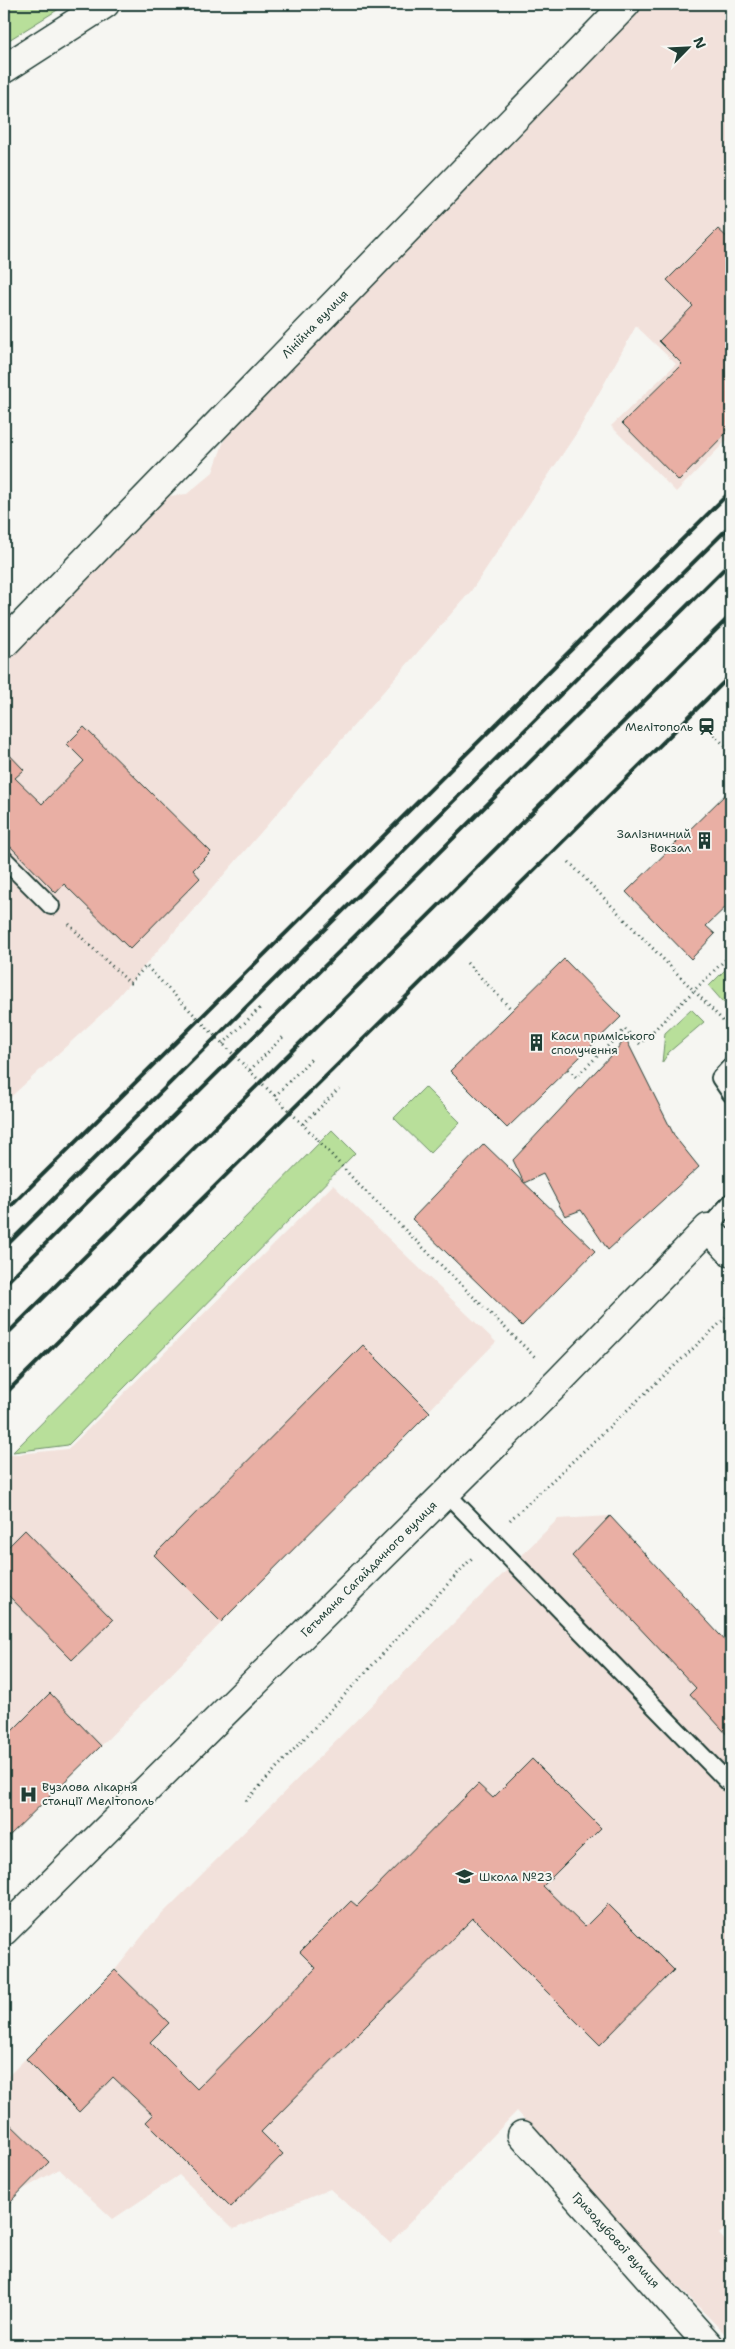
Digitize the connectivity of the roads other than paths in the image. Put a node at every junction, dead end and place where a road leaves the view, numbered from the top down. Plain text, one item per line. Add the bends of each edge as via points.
1 (105, 4) edge
2 (626, 4) edge
3 (4, 69) edge
4 (4, 644) edge
5 (4, 859) edge
6 (51, 906) dead end
7 (731, 1066) edge
8 (731, 1094) edge
9 (731, 1202) edge
10 (708, 1228) junction
11 (731, 1252) edge
12 (446, 1493) junction
13 (731, 1785) edge
14 (4, 1931) edge
15 (522, 2134) dead end
16 (709, 2345) edge

1 - 3 street
2 - 4 street, Лінійна вулиця
5 - 6 lane
7 - 8 lane via 720,1078
9 - 10 lane
10 - 11 street
10 - 12 street, Гетьмана Сагайдачного вулиця
12 - 13 lane
12 - 14 street, Гетьмана Сагайдачного вулиця
15 - 16 street, Гризодубової вулиця

